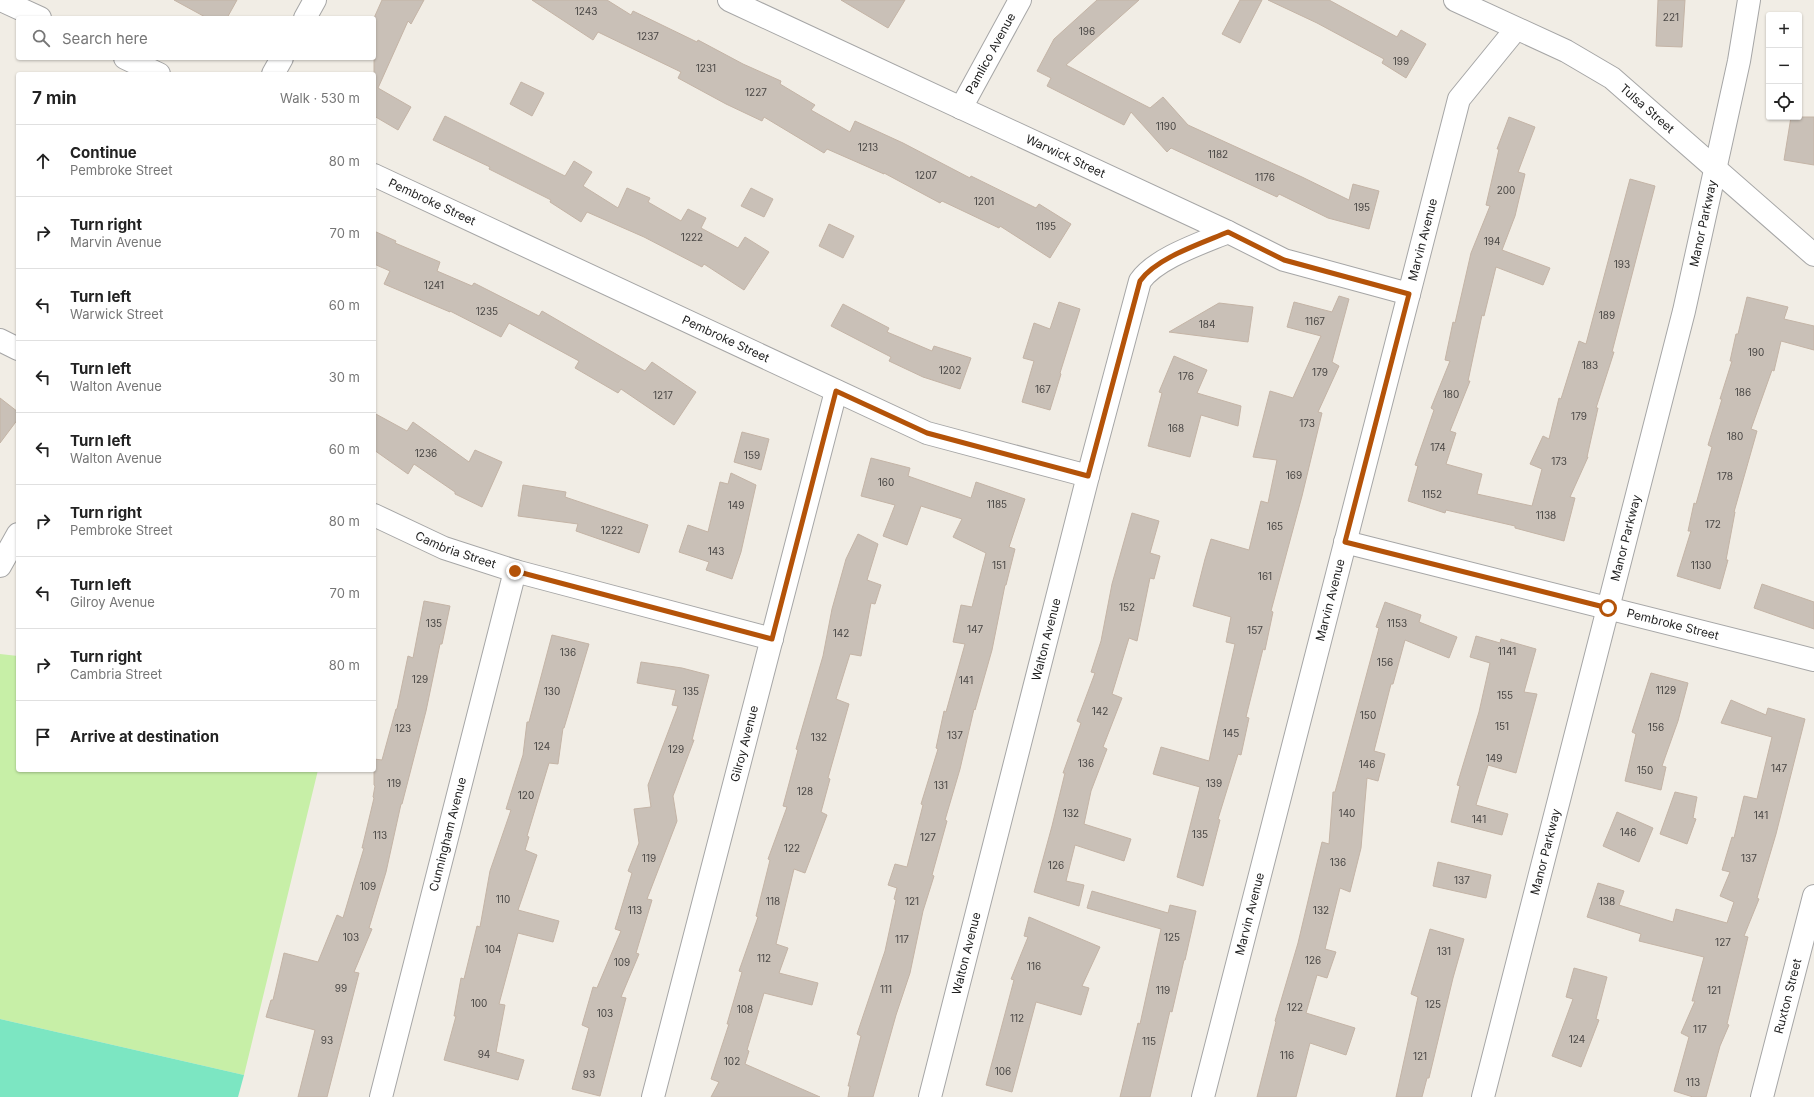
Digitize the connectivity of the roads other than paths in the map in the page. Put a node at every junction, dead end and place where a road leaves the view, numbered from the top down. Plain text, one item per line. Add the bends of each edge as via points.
1 (1, 0) edge
2 (315, 0) edge
3 (729, 0) edge
4 (1020, 0) edge
5 (1455, 0) edge
6 (1749, 0) edge
7 (36, 16) edge
8 (306, 16) edge
9 (1516, 28) junction
10 (129, 60) edge
11 (281, 60) edge
12 (155, 72) edge
13 (274, 72) edge
14 (961, 108) junction
15 (1716, 169) junction
16 (376, 176) edge
17 (1228, 232) junction
18 (1814, 255) edge
19 (1409, 294) junction
20 (0, 340) edge
21 (16, 348) edge
22 (836, 391) junction
23 (1088, 476) junction
24 (376, 516) edge
25 (16, 538) edge
26 (1345, 542) junction
27 (0, 566) edge
28 (515, 571) junction
29 (1608, 608) junction
30 (772, 639) junction
31 (1814, 660) edge
32 (1814, 896) edge
33 (1807, 953) edge
34 (384, 1096) edge
35 (653, 1097) edge
36 (930, 1097) edge
37 (1203, 1097) edge
38 (1483, 1097) edge
39 (1762, 1097) edge

1 - 7 street
2 - 8 street
3 - 14 street, Warwick Street
4 - 14 street, Pamlico Avenue
5 - 9 street, Tulsa Street
6 - 15 street, Manor Parkway
9 - 15 street, Tulsa Street via 1566,50 1612,78
9 - 19 street, Marvin Avenue via 1459,99
10 - 12 street
11 - 13 street
14 - 17 street, Warwick Street
15 - 18 street, Tulsa Street
15 - 29 street, Manor Parkway via 1684,311
16 - 22 street, Pembroke Street
17 - 19 street, Warwick Street via 1284,260
17 - 23 street, Walton Avenue via 1161,262 1148,271 1140,281
19 - 26 street, Marvin Avenue
20 - 21 street
22 - 23 street, Pembroke Street via 927,433
22 - 30 street, Gilroy Avenue
23 - 36 street, Walton Avenue
24 - 28 street, Cambria Street via 444,548
25 - 27 street
26 - 29 street, Pembroke Street
26 - 37 street, Marvin Avenue
28 - 30 street, Cambria Street
28 - 34 street, Cunningham Avenue
29 - 31 street, Pembroke Street
29 - 38 street, Manor Parkway
30 - 35 street, Gilroy Avenue
32 - 33 street, Ruxton Street
33 - 39 street, Ruxton Street

